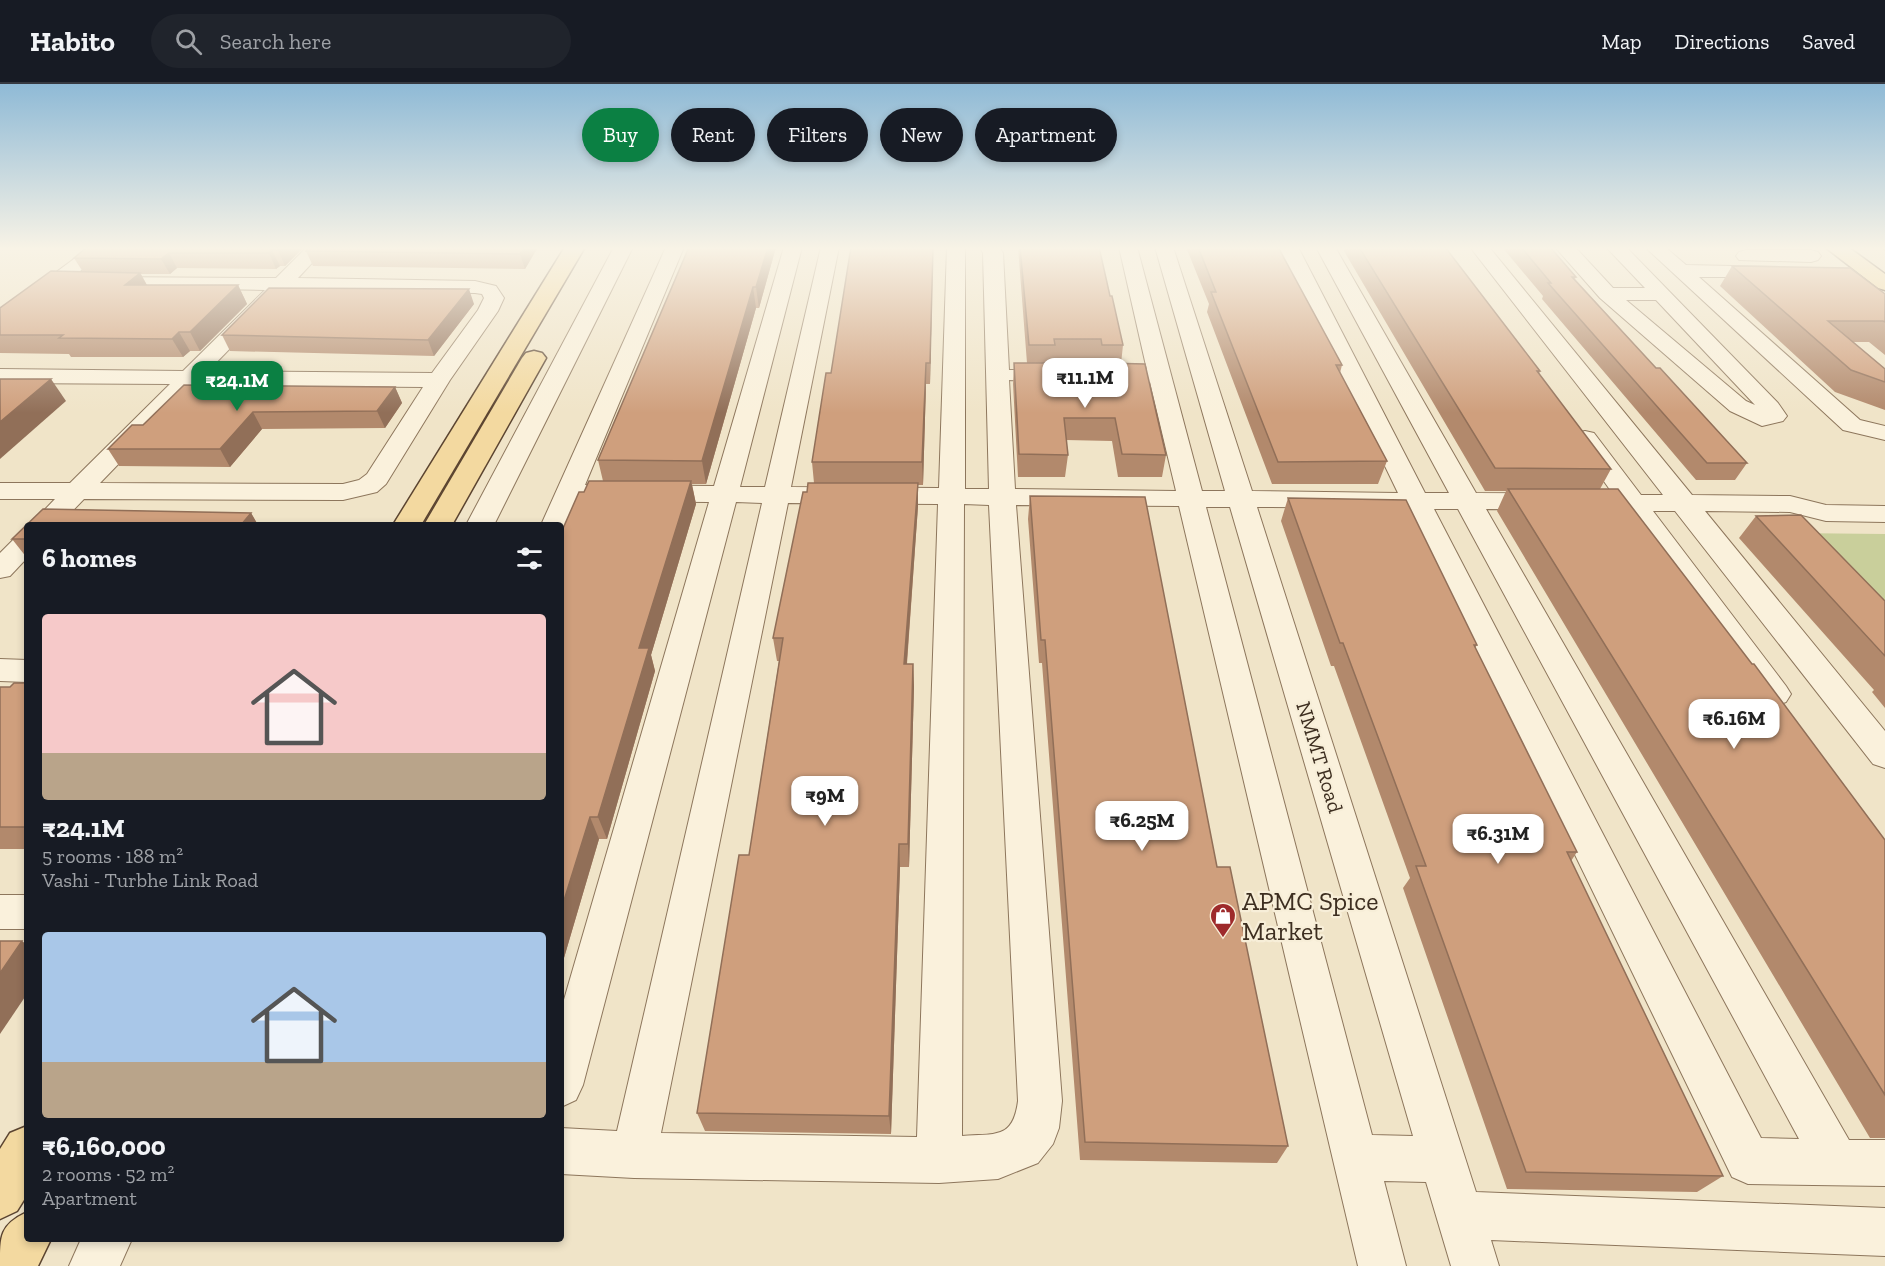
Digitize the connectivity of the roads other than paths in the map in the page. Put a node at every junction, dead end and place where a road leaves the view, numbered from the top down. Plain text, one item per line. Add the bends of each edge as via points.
1 (29, 302) edge
2 (263, 302) edge
3 (492, 302) edge
4 (542, 302) edge
5 (566, 302) edge
6 (595, 302) edge
7 (651, 302) edge
8 (779, 302) edge
9 (818, 302) edge
10 (955, 302) edge
11 (995, 302) edge
12 (1142, 302) edge
13 (1181, 302) edge
14 (1316, 302) edge
15 (1356, 302) edge
16 (1523, 302) edge
17 (1617, 302) edge
18 (1670, 302) edge
19 (1687, 302) edge
20 (1715, 302) edge
21 (0, 324) edge
22 (1726, 339) dead end
23 (954, 375) junction
24 (997, 375) junction
25 (0, 376) edge
26 (1160, 376) junction
27 (1203, 376) junction
28 (189, 378) junction
29 (439, 380) junction
30 (1842, 416) junction
31 (1885, 416) edge
32 (1569, 417) edge
33 (1885, 433) edge
34 (0, 491) edge
35 (78, 491) junction
36 (570, 493) junction
37 (725, 494) junction
38 (775, 495) junction
39 (952, 496) junction
40 (1002, 497) junction
41 (1885, 497) edge
42 (1191, 498) junction
43 (1241, 499) junction
44 (1416, 500) junction
45 (1467, 501) junction
46 (1632, 502) junction
47 (1684, 503) junction
48 (1790, 504) junction
49 (1885, 514) edge
50 (47, 522) edge
51 (409, 522) edge
52 (440, 522) edge
53 (482, 522) edge
54 (556, 522) edge
55 (24, 545) edge
56 (0, 570) edge
57 (0, 670) edge
58 (24, 671) edge
59 (1787, 710) edge
60 (1885, 755) edge
61 (0, 912) edge
62 (24, 912) edge
63 (564, 1074) edge
64 (564, 1151) edge
65 (24, 1155) edge
66 (634, 1155) junction
67 (1355, 1158) junction
68 (1442, 1159) junction
69 (939, 1160) junction
70 (1837, 1162) junction
71 (1885, 1163) edge
72 (0, 1194) edge
73 (1459, 1215) junction
74 (1885, 1232) edge
75 (24, 1242) edge
76 (106, 1242) edge
77 (10, 1266) edge
78 (93, 1266) edge
79 (1382, 1266) edge
80 (1475, 1266) edge

1 - 21 street
2 - 28 street
3 - 29 street
4 - 51 main road
5 - 52 main road
6 - 53 street
7 - 36 street
8 - 37 street
9 - 38 street
10 - 23 street
11 - 24 street
12 - 26 street
13 - 27 street, NMMT Road
14 - 44 street
15 - 45 street
16 - 47 street
17 - 18 street via 1738,406 1762,419 1775,416
19 - 22 street
20 - 30 street
23 - 24 street
23 - 39 street
24 - 26 street
24 - 40 street
25 - 28 street
26 - 27 street
26 - 42 street
27 - 43 street, NMMT Road
28 - 29 street
28 - 35 street
29 - 35 street via 377,479 356,490
30 - 31 street
30 - 33 street via 1852,426
32 - 46 street
34 - 35 street
35 - 50 street
36 - 37 street
36 - 54 street
37 - 38 street
37 - 63 street
38 - 39 street
38 - 66 street
39 - 40 street
39 - 69 street
40 - 42 street
40 - 69 street via 1040,1101 1037,1128 1022,1147 998,1156
41 - 48 street via 1808,495
42 - 43 street
42 - 67 street
43 - 44 street
43 - 68 street, NMMT Road
44 - 45 street
44 - 70 street via 1748,1161
45 - 46 street
45 - 70 street
46 - 47 street
46 - 59 street
47 - 48 street
47 - 60 street
48 - 49 street via 1826,513
55 - 56 street
57 - 58 street
61 - 62 street
64 - 66 street
65 - 72 main road
66 - 69 street
67 - 68 street
67 - 79 street
68 - 73 street, NMMT Road
70 - 71 street
73 - 74 street
73 - 80 street, NMMT Road
75 - 77 main road
76 - 78 street

